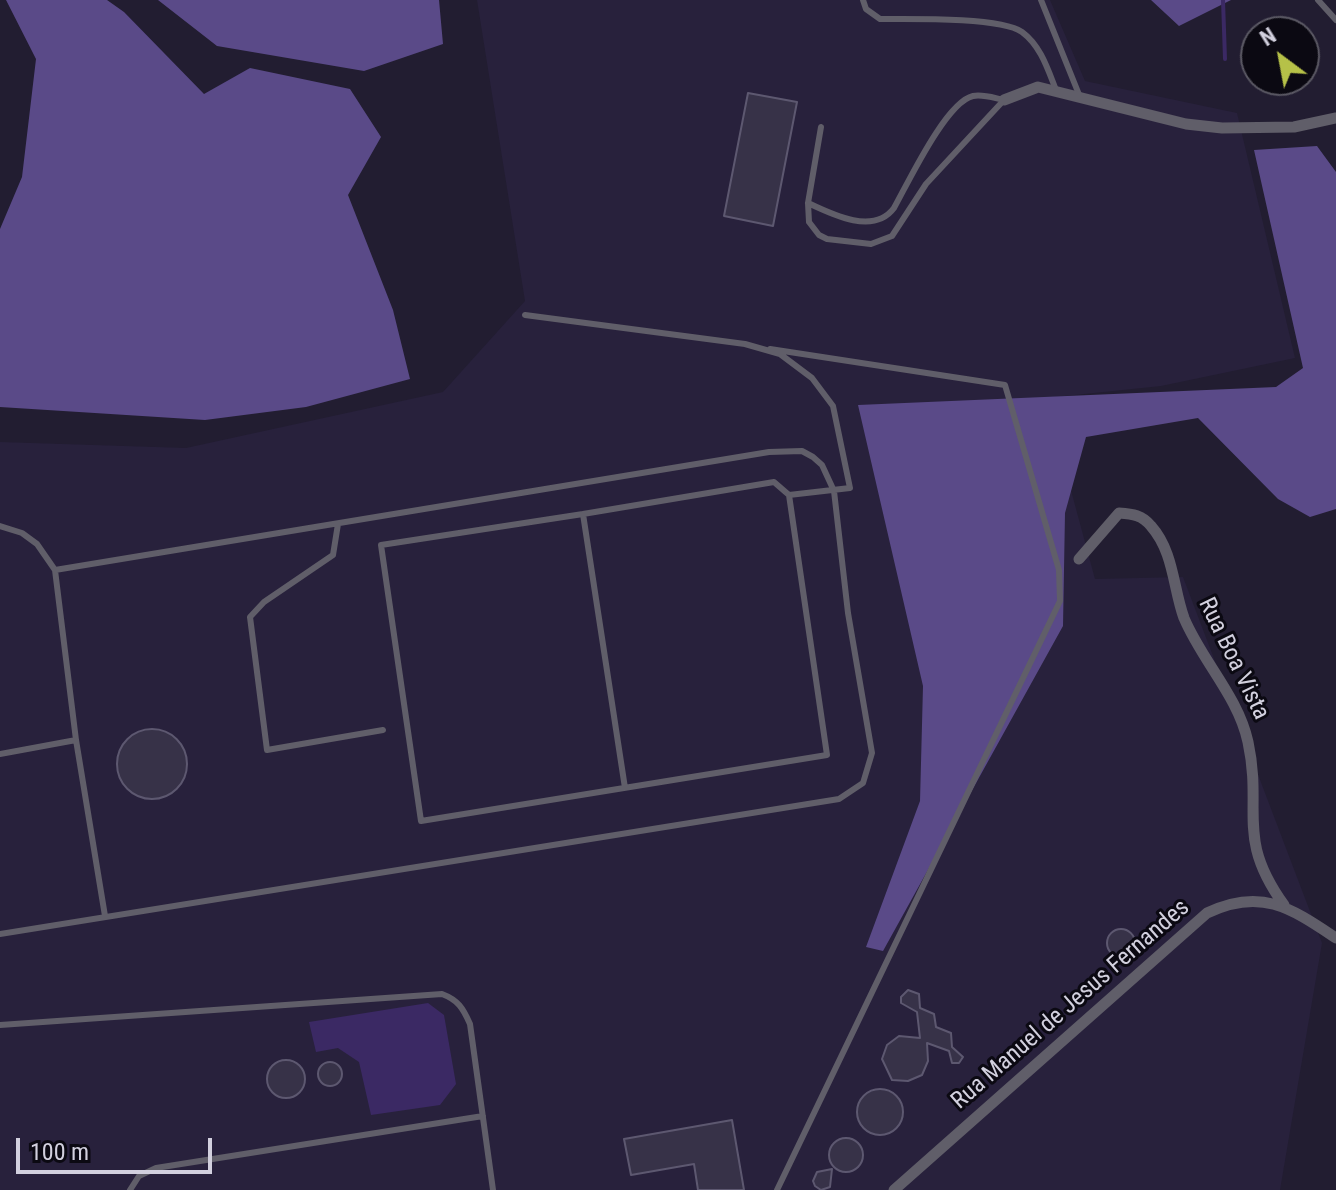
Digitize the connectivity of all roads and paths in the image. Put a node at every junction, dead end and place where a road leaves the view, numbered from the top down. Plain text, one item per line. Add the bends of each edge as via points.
1 (863, 0) edge
2 (1041, 0) edge
3 (1318, 0) edge
4 (1336, 20) edge
5 (1056, 90) junction
6 (1080, 97) junction
7 (1004, 100) junction
8 (1336, 118) edge
9 (821, 127) dead end
10 (913, 173) junction
11 (926, 184) junction
12 (808, 203) junction
13 (525, 315) dead end
14 (770, 349) junction
15 (834, 491) junction
16 (789, 495) junction
17 (583, 514) junction
18 (338, 524) junction
19 (0, 526) edge
20 (1079, 559) dead end
21 (55, 570) junction
22 (383, 730) dead end
23 (76, 740) junction
24 (0, 754) edge
25 (625, 788) junction
26 (1284, 905) junction
27 (105, 916) junction
28 (0, 934) edge
29 (1336, 938) edge
30 (0, 1025) edge
31 (483, 1116) junction
32 (130, 1190) edge
33 (493, 1190) edge
34 (777, 1190) edge
35 (894, 1190) edge

1 - 5 lane via 880,19 997,24 1019,30 1033,42
2 - 6 lane
3 - 4 lane
5 - 6 street
5 - 7 street via 1025,90
6 - 8 street via 1222,128 1294,127
7 - 10 lane via 980,95 961,102
7 - 11 lane
9 - 12 lane
10 - 11 lane
10 - 12 lane via 888,216 873,223
11 - 12 lane via 892,236 871,244 819,235 809,222
13 - 14 lane
14 - 15 lane via 812,378 833,406 850,488
14 - 34 lane via 1005,385 1059,570 1060,601
15 - 16 lane
15 - 18 lane via 813,457 802,451 769,452
15 - 27 lane via 872,753 869,771 854,792 839,799
16 - 17 lane via 774,482
16 - 25 lane via 827,755
17 - 25 lane
17 - 25 lane via 381,545 421,821
18 - 21 lane
18 - 22 lane via 333,555 250,617 267,750
19 - 21 lane via 37,544
20 - 26 street, Rua Boa Vista via 1119,513 1137,514 1152,527 1169,560 1183,615 1248,741 1253,845
21 - 23 lane
23 - 24 lane
23 - 27 lane
26 - 29 street, Rua Manuel de Jesus Fernandes
26 - 35 street, Rua Manuel de Jesus Fernandes via 1238,901 1207,913
27 - 28 lane
30 - 31 lane via 442,994 463,1007 470,1024
31 - 32 lane via 156,1168 139,1176
31 - 33 lane

